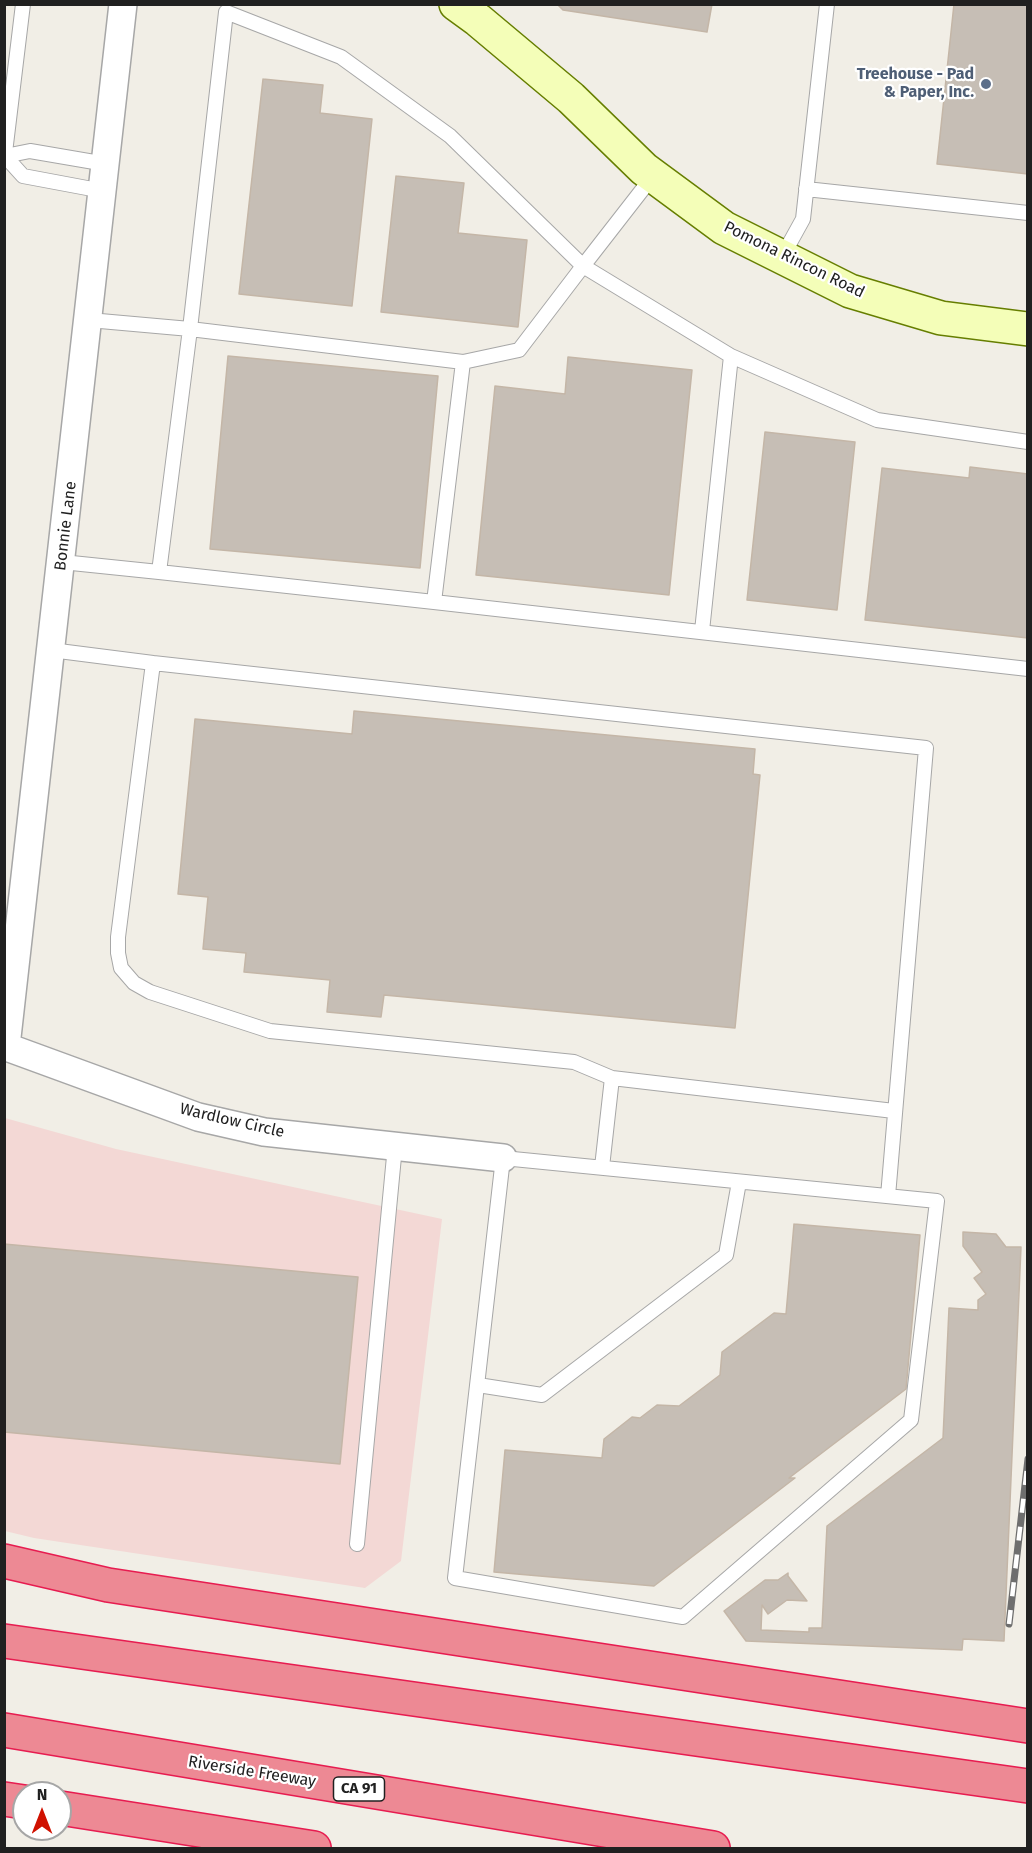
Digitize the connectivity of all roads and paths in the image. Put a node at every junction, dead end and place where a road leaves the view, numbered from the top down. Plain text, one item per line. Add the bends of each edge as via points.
1 (23, 4) edge
2 (123, 4) edge
3 (456, 4) edge
4 (827, 4) edge
5 (5, 156) edge
6 (4, 161) edge
7 (653, 176) junction
8 (105, 177) junction
9 (806, 189) junction
10 (1028, 213) edge
11 (782, 257) junction
12 (583, 266) junction
13 (89, 320) junction
14 (190, 329) junction
15 (1028, 329) edge
16 (731, 356) junction
17 (463, 362) junction
18 (1028, 442) edge
19 (62, 562) junction
20 (159, 572) junction
21 (434, 602) junction
22 (702, 631) junction
23 (51, 650) junction
24 (153, 663) junction
25 (1028, 669) edge
26 (5, 1046) edge
27 (612, 1078) junction
28 (894, 1110) junction
29 (395, 1146) junction
30 (503, 1158) junction
31 (602, 1167) junction
32 (739, 1182) junction
33 (888, 1196) junction
34 (477, 1385) junction
35 (357, 1544) dead end
36 (4, 1561) edge
37 (4, 1641) edge
38 (1028, 1726) edge
39 (4, 1730) edge
40 (1028, 1786) edge
41 (72, 1810) edge
42 (314, 1848) edge
43 (713, 1848) edge

1 - 5 lane
2 - 8 street, Bonnie Lane
3 - 7 main road, Pomona Rincon Road via 572,98
4 - 9 lane
5 - 6 lane
5 - 8 lane via 30,151
5 - 8 lane via 23,176
7 - 11 main road, Pomona Rincon Road via 724,228
7 - 12 lane
8 - 13 street, Bonnie Lane
9 - 10 lane
9 - 11 lane via 803,219
11 - 15 main road, Pomona Rincon Road via 850,291 941,318
12 - 14 lane via 450,136 341,57 226,12
12 - 16 lane
12 - 17 lane via 519,350
13 - 14 lane
13 - 19 street, Bonnie Lane
14 - 17 lane
14 - 20 lane
16 - 18 lane via 877,420
16 - 22 lane
17 - 21 lane
19 - 20 lane
19 - 23 street, Bonnie Lane
20 - 21 lane
21 - 22 lane
22 - 25 lane
23 - 24 lane
23 - 26 street, Bonnie Lane
24 - 27 lane via 118,937 121,968 134,983 150,992 270,1031 574,1062
24 - 28 lane via 926,748
26 - 29 street, Wardlow Circle via 198,1117 264,1132
27 - 28 lane
27 - 31 lane
28 - 33 lane
29 - 30 street, Wardlow Circle
29 - 35 lane
30 - 31 lane
30 - 34 lane
31 - 32 lane
32 - 33 lane
32 - 34 lane via 726,1255 542,1395
33 - 34 lane via 937,1202 911,1420 683,1617 455,1578
36 - 38 highway via 108,1586
37 - 40 highway
39 - 43 highway, Riverside Freeway / CA 91
41 - 42 highway

